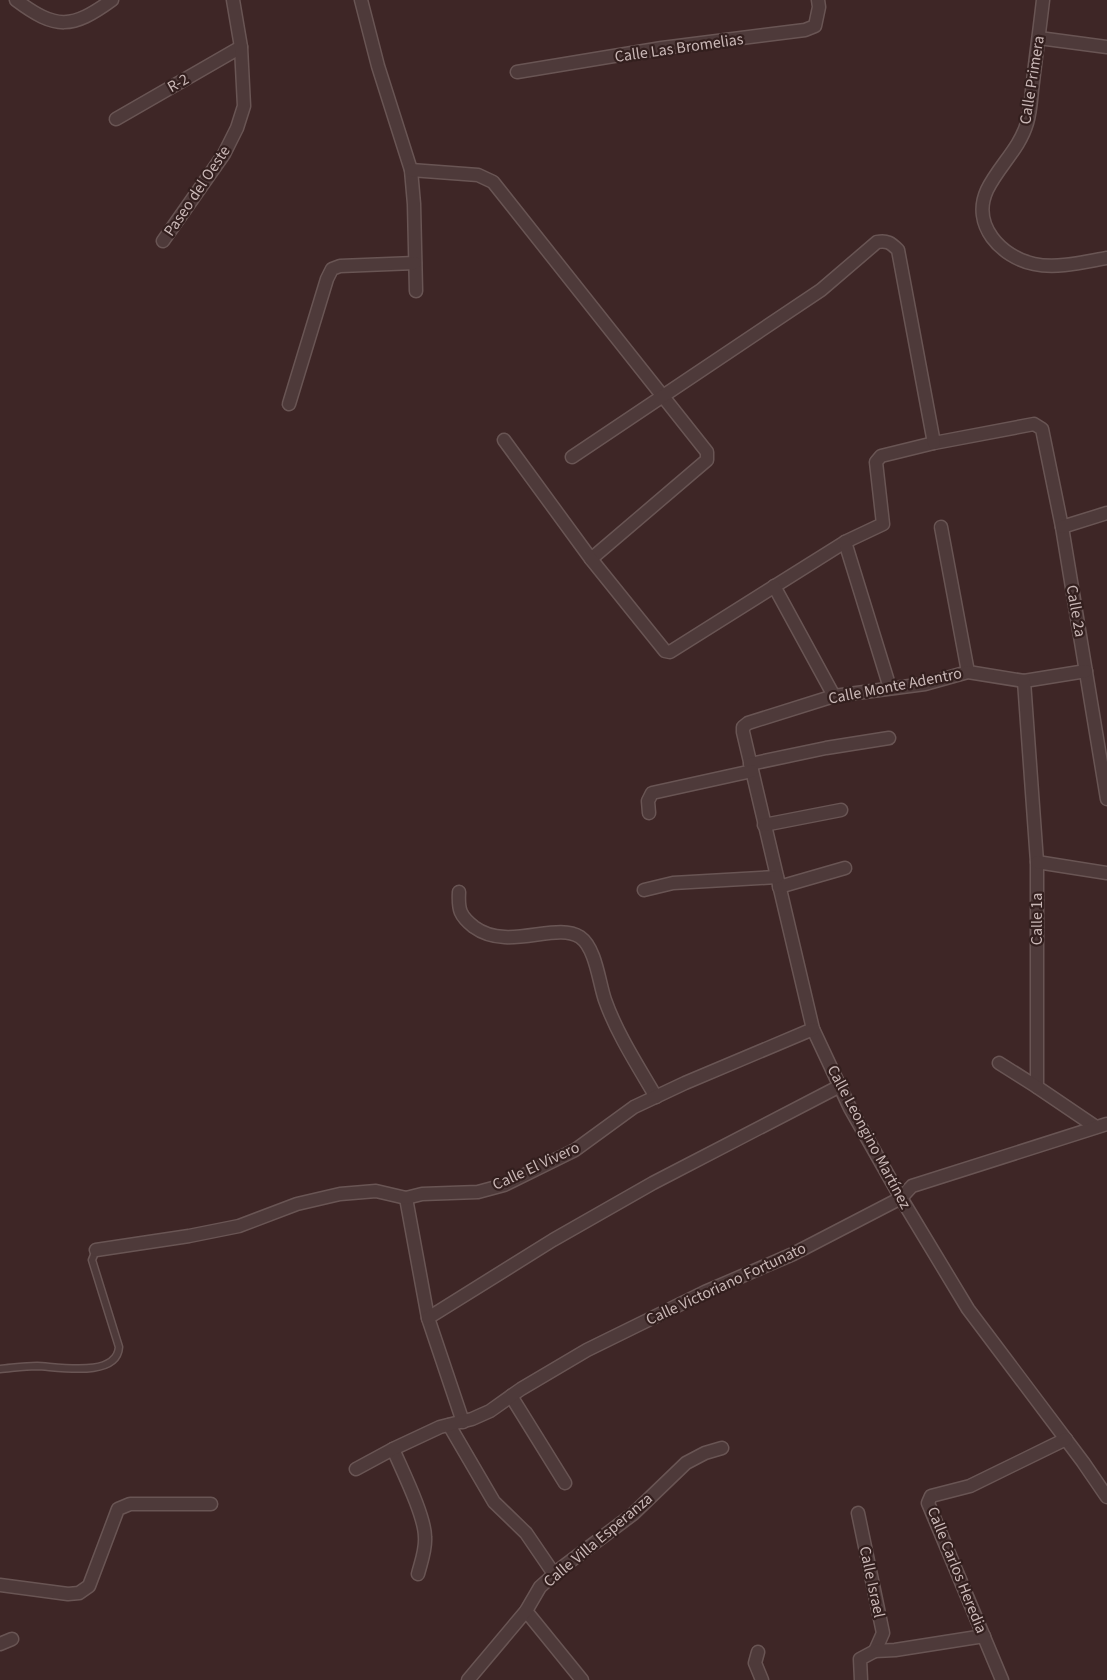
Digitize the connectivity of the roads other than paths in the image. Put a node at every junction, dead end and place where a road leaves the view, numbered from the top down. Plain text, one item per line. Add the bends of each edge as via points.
1 (16, 0) edge
2 (112, 0) edge
3 (233, 0) edge
4 (361, 0) edge
5 (818, 0) edge
6 (1043, 0) edge
7 (1038, 38) junction
8 (241, 47) junction
9 (1107, 47) edge
10 (517, 72) dead end
11 (116, 119) dead end
12 (411, 170) junction
13 (163, 241) dead end
14 (1107, 258) edge
15 (416, 263) junction
16 (416, 291) dead end
17 (662, 397) junction
18 (289, 404) dead end
19 (504, 440) dead end
20 (934, 443) junction
21 (572, 457) dead end
22 (1107, 513) edge
23 (941, 527) dead end
24 (1062, 527) junction
25 (845, 542) junction
26 (591, 559) junction
27 (774, 586) junction
28 (1086, 671) junction
29 (968, 672) junction
30 (1024, 681) junction
31 (890, 688) junction
32 (834, 696) junction
33 (743, 727) joint
34 (889, 738) dead end
35 (751, 768) junction
36 (1107, 799) edge
37 (841, 810) dead end
38 (649, 813) dead end
39 (764, 825) junction
40 (1037, 862) junction
41 (845, 868) dead end
42 (1107, 873) edge
43 (778, 882) junction
44 (644, 890) dead end
45 (459, 892) dead end
46 (813, 1029) junction
47 (999, 1063) dead end
48 (840, 1086) junction
49 (1037, 1087) junction
50 (656, 1097) junction
51 (1101, 1125) edge
52 (406, 1198) junction
53 (901, 1198) junction
54 (96, 1250) joint
55 (428, 1318) junction
56 (0, 1369) edge
57 (511, 1396) junction
58 (463, 1422) junction
59 (449, 1425) junction
60 (1066, 1439) junction
61 (722, 1448) dead end
62 (393, 1449) junction
63 (356, 1469) dead end
64 (565, 1483) dead end
65 (1107, 1497) edge
66 (211, 1504) dead end
67 (858, 1513) dead end
68 (418, 1574) dead end
69 (554, 1574) junction
70 (0, 1586) edge
71 (526, 1611) junction
72 (984, 1636) junction
73 (12, 1639) dead end
74 (0, 1644) edge
75 (875, 1651) junction
76 (758, 1652) dead end
77 (857, 1678) edge
78 (468, 1680) edge
79 (582, 1680) edge
80 (762, 1680) edge
81 (1002, 1680) edge

1 - 2 street via 39,17 57,23 74,22
3 - 8 street, Paseo del Oeste
4 - 12 street
5 - 10 street, Calle Las Bromelias via 815,26 805,30
6 - 7 street, Calle Primera
7 - 9 street
7 - 14 street, Calle Primera via 1027,124 988,189 982,217 986,230 1005,251 1035,264
8 - 11 street, R-2
8 - 13 street, Paseo del Oeste via 244,106 237,128 224,154
12 - 15 street
12 - 17 street via 478,175 493,182
15 - 16 street
15 - 18 street via 332,269
17 - 20 street via 821,290 877,242 885,241 898,250
17 - 21 street
17 - 26 street via 707,452 706,460
19 - 26 street
20 - 24 street, Calle 2a via 1038,426 1042,429
20 - 25 street via 878,458 883,524
22 - 24 street
23 - 29 street
24 - 28 street, Calle 2a
25 - 27 street
25 - 31 street
26 - 27 street via 665,651 670,652
27 - 32 street
28 - 30 street, Calle Monte Adentro
28 - 36 street, Calle 2a
29 - 30 street, Calle Monte Adentro
29 - 31 street, Calle Monte Adentro via 926,684
30 - 40 street, Calle 1a
31 - 32 street, Calle Monte Adentro
32 - 33 street, Calle Monte Adentro
33 - 35 street, Calle Leongino Martínez
34 - 35 street via 826,748
35 - 38 street via 652,793
35 - 39 street, Calle Leongino Martínez
37 - 39 street
39 - 43 street, Calle Leongino Martínez
40 - 42 street
40 - 49 street, Calle 1a
41 - 43 street
43 - 44 street via 673,883
43 - 46 street, Calle Leongino Martínez
45 - 50 street via 463,918 480,931 500,937 564,932 580,938 591,950 605,1001 624,1042
46 - 48 street, Calle Leongino Martínez
46 - 50 street, Calle El Vivero
47 - 49 street
48 - 53 street, Calle Leongino Martínez
48 - 55 street via 653,1184
49 - 51 street
50 - 52 street, Calle El Vivero via 634,1107 575,1150 504,1185 478,1192
51 - 53 street, Calle Victoriano Fortunato via 912,1186
52 - 54 street, Calle El Vivero via 376,1191 339,1194 297,1204 239,1226
52 - 55 street
53 - 57 street, Calle Victoriano Fortunato via 793,1254 587,1350
53 - 60 street, Calle Leongino Martínez via 968,1309
54 - 56 lane via 92,1260 119,1347 113,1362 90,1368
55 - 58 street
57 - 58 street, Calle Victoriano Fortunato via 490,1411
57 - 64 street
58 - 59 street, Calle Victoriano Fortunato
59 - 62 street, Calle Victoriano Fortunato
59 - 69 street via 494,1502 526,1533
60 - 65 street, Calle Leongino Martínez
60 - 72 street, Calle Carlos Heredia via 970,1485 931,1496 928,1503
61 - 69 street, Calle Villa Esperanza via 686,1463 633,1514
62 - 63 street, Calle Victoriano Fortunato
62 - 68 street via 425,1536
66 - 70 street via 122,1506 89,1586 79,1593
67 - 75 street, Calle Israel via 883,1633
69 - 71 street, Calle Villa Esperanza via 540,1587
71 - 78 street, Calle Villa Esperanza
71 - 79 street
72 - 75 street
72 - 81 street, Calle Carlos Heredia
73 - 74 street
75 - 77 street via 860,1659
76 - 80 street via 755,1663

